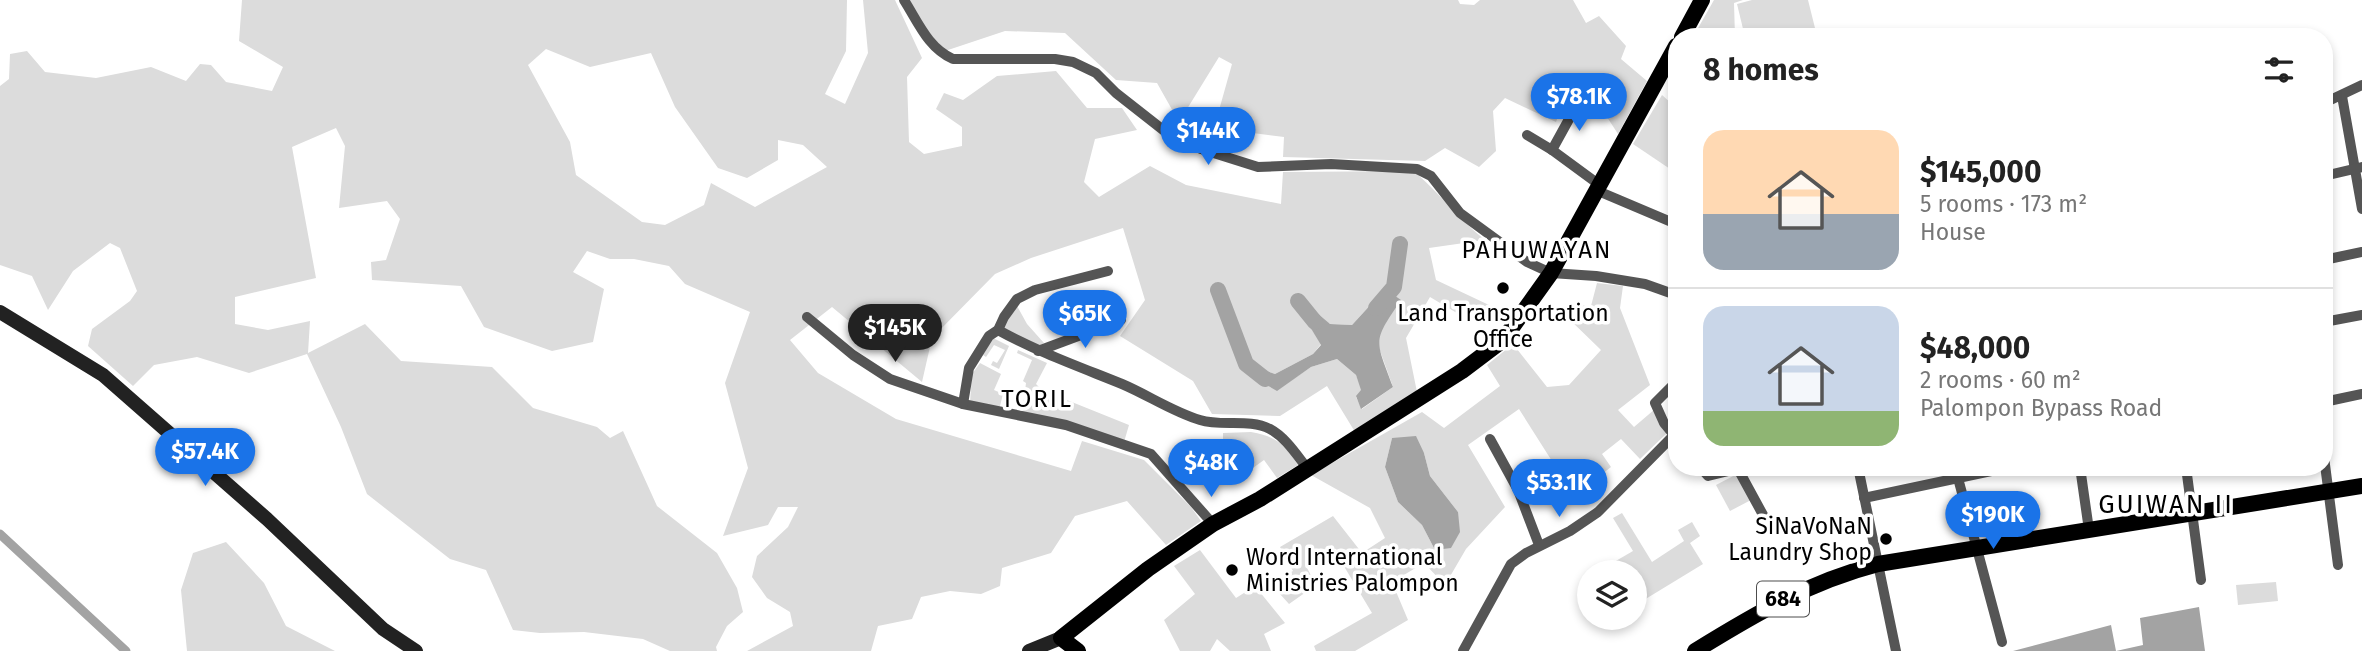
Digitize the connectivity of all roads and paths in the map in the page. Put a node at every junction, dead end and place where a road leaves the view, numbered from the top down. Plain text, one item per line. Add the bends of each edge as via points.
1 (904, 0) edge
2 (1702, 0) edge
3 (1687, 28) edge
4 (1668, 61) edge
5 (2362, 85) edge
6 (2342, 96) junction
7 (2333, 100) edge
8 (1579, 101) dead end
9 (1527, 135) dead end
10 (1552, 150) junction
11 (2359, 168) edge
12 (2333, 174) edge
13 (1599, 188) junction
14 (2362, 209) edge
15 (1668, 220) edge
16 (2362, 252) edge
17 (2333, 258) edge
18 (1108, 271) dead end
19 (1551, 273) junction
20 (1668, 292) edge
21 (0, 312) edge
22 (2362, 315) edge
23 (807, 317) dead end
24 (1121, 320) dead end
25 (2333, 320) edge
26 (998, 330) junction
27 (1038, 351) junction
28 (1668, 391) edge
29 (2362, 394) edge
30 (2333, 400) edge
31 (963, 404) junction
32 (1668, 428) edge
33 (1490, 439) dead end
34 (1668, 443) edge
35 (1307, 468) junction
36 (1744, 476) edge
37 (1860, 476) edge
38 (1945, 476) edge
39 (1957, 476) edge
40 (2081, 476) edge
41 (2187, 476) edge
42 (2327, 476) edge
43 (2362, 486) edge
44 (2330, 491) junction
45 (1864, 498) junction
46 (2191, 512) junction
47 (1213, 524) junction
48 (1768, 524) dead end
49 (2090, 530) junction
50 (1539, 545) junction
51 (1976, 548) junction
52 (1878, 564) junction
53 (2338, 565) dead end
54 (2201, 580) dead end
55 (1061, 638) junction
56 (2002, 642) dead end
57 (416, 651) edge
58 (1029, 651) edge
59 (1078, 651) edge
60 (1462, 651) edge
61 (1695, 651) edge
62 (1895, 651) edge

1 - 19 street via 931,44 953,60 1073,62 1097,73 1167,133 1201,149 1258,167 1331,164 1417,169 1431,176 1460,213 1527,262
2 - 3 main road
4 - 13 main road
5 - 6 street
6 - 7 street
6 - 11 street
8 - 10 street
9 - 10 street
10 - 13 street
11 - 12 street
11 - 14 street
13 - 15 street
13 - 19 main road
16 - 17 street
18 - 26 street via 1017,299
19 - 20 street via 1645,284
19 - 35 main road via 1503,340 1462,371
21 - 57 main road via 103,375 267,519 383,629
22 - 25 street
23 - 31 street via 890,379
24 - 27 street
26 - 27 street
26 - 31 street via 989,336 969,368
27 - 35 street via 1200,420 1270,429
28 - 32 street via 1656,404
29 - 30 street
31 - 47 street via 1066,425 1151,454
33 - 50 street via 1518,490
34 - 50 street via 1598,512
35 - 47 main road
36 - 48 street
37 - 45 street
38 - 45 street
39 - 51 street
40 - 49 street
41 - 46 street
42 - 44 street
43 - 44 main road, 684
44 - 46 main road, 684
44 - 53 street
45 - 52 street
46 - 49 main road, 684
46 - 54 street
47 - 55 main road
49 - 51 main road, 684
50 - 60 street via 1511,564
51 - 52 main road, 684
51 - 56 street
52 - 61 main road, 684 via 1843,573 1777,602
52 - 62 street
55 - 58 main road
55 - 59 main road

